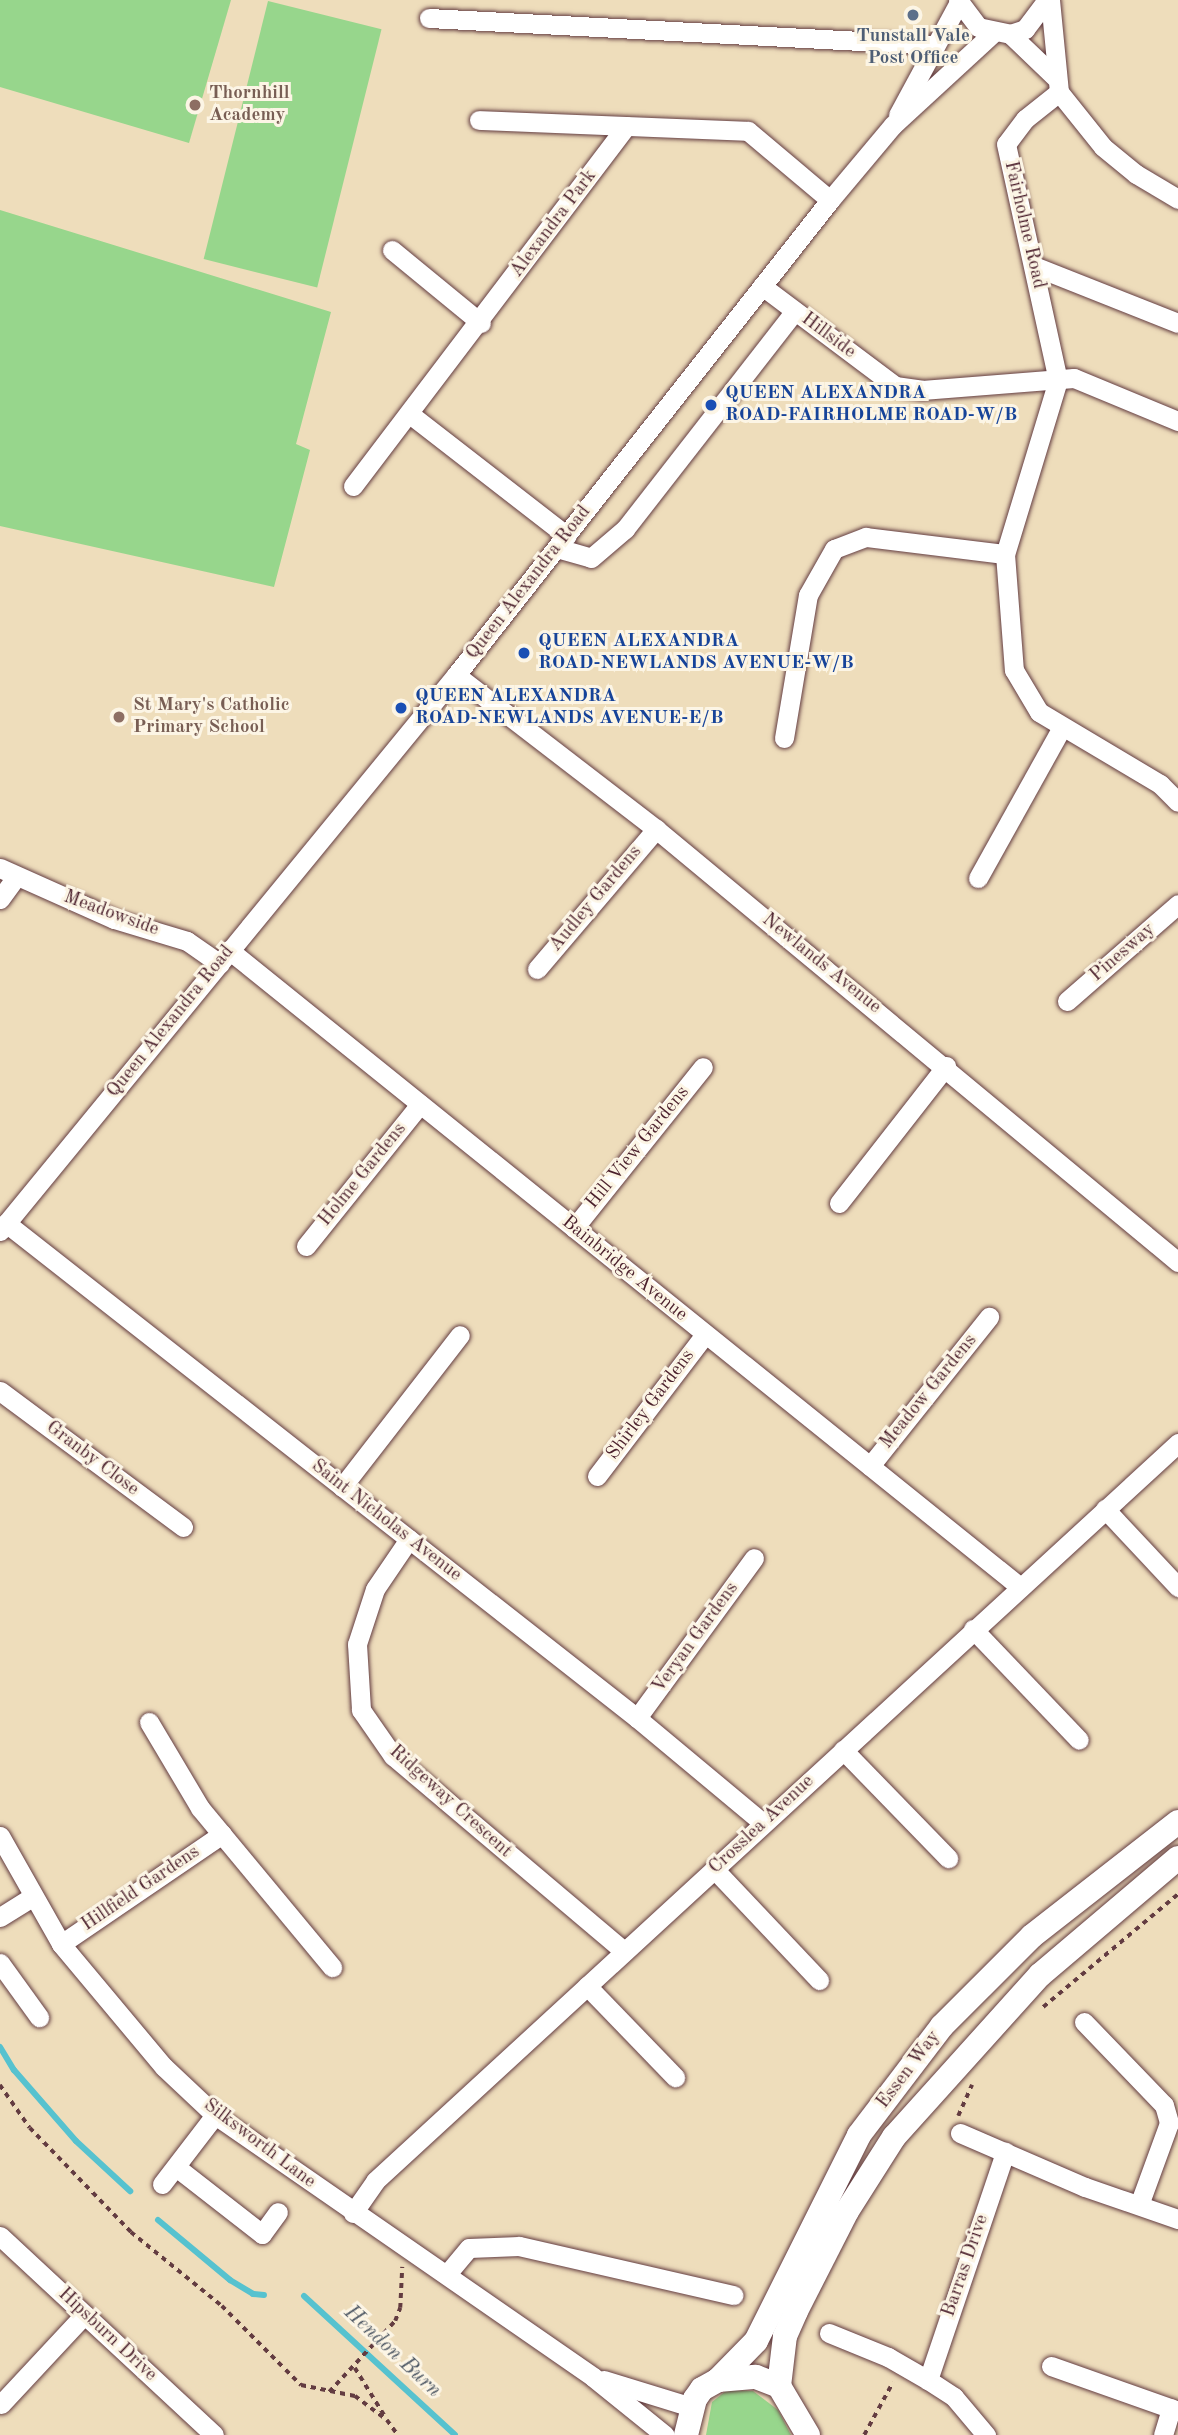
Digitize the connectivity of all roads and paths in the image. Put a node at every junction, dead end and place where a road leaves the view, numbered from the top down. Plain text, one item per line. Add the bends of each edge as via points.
1 (1049, 0) edge
2 (959, 1) edge
3 (429, 18) dead end
4 (1001, 34) junction
5 (935, 45) junction
6 (1057, 85) junction
7 (480, 120) dead end
8 (893, 125) junction
9 (626, 126) junction
10 (1178, 199) edge
11 (830, 200) junction
12 (392, 250) dead end
13 (1034, 266) junction
14 (762, 286) junction
15 (795, 311) junction
16 (481, 323) junction
17 (1178, 323) edge
18 (1058, 380) junction
19 (411, 415) junction
20 (1178, 421) edge
21 (353, 486) dead end
22 (562, 542) junction
23 (1005, 554) junction
24 (456, 675) junction
25 (1062, 727) junction
26 (784, 738) dead end
27 (1178, 802) edge
28 (656, 829) junction
29 (8, 872) edge
30 (978, 878) dead end
31 (0, 899) edge
32 (1178, 904) edge
33 (225, 957) junction
34 (537, 969) dead end
35 (1067, 1001) dead end
36 (946, 1066) junction
37 (703, 1067) dead end
38 (421, 1104) junction
39 (839, 1203) dead end
40 (3, 1227) edge
41 (574, 1228) junction
42 (306, 1246) dead end
43 (1178, 1262) edge
44 (989, 1317) dead end
45 (705, 1334) junction
46 (460, 1335) dead end
47 (0, 1391) edge
48 (1178, 1443) edge
49 (870, 1466) junction
50 (597, 1476) dead end
51 (342, 1487) junction
52 (1105, 1509) junction
53 (183, 1527) dead end
54 (409, 1539) junction
55 (754, 1558) dead end
56 (1020, 1587) junction
57 (1178, 1587) edge
58 (974, 1629) junction
59 (637, 1718) junction
60 (149, 1722) dead end
61 (1079, 1740) dead end
62 (843, 1750) junction
63 (1178, 1822) edge
64 (763, 1823) junction
65 (222, 1834) junction
66 (0, 1836) edge
67 (948, 1858) dead end
68 (1178, 1858) edge
69 (714, 1869) junction
70 (1178, 1894) edge
71 (33, 1896) junction
72 (0, 1917) edge
73 (61, 1944) junction
74 (624, 1951) junction
75 (0, 1963) edge
76 (332, 1967) dead end
77 (819, 1980) dead end
78 (587, 1986) junction
79 (1040, 2009) dead end
80 (39, 2017) dead end
81 (1084, 2022) dead end
82 (979, 2074) dead end
83 (675, 2077) dead end
84 (0, 2085) edge
85 (215, 2115) junction
86 (960, 2133) joint
87 (1004, 2152) junction
88 (176, 2167) junction
89 (162, 2184) dead end
90 (1139, 2205) junction
91 (278, 2213) dead end
92 (353, 2213) junction
93 (1178, 2219) edge
94 (0, 2236) edge
95 (402, 2267) dead end
96 (447, 2274) junction
97 (733, 2295) dead end
98 (84, 2315) junction
99 (829, 2333) dead end
100 (902, 2365) junction
101 (1051, 2366) dead end
102 (354, 2368) junction
103 (593, 2377) junction
104 (719, 2379) junction
105 (928, 2380) junction
106 (779, 2386) junction
107 (329, 2392) junction
108 (1, 2404) edge
109 (692, 2407) junction
110 (1174, 2410) edge
111 (387, 2420) junction
112 (810, 2432) edge
113 (212, 2434) edge
114 (398, 2435) edge
115 (665, 2435) edge
116 (687, 2435) edge
117 (864, 2435) edge
118 (986, 2435) edge
119 (1163, 2435) edge

1 - 4 street, Queen Alexandra Road via 1025,29
1 - 6 street
2 - 4 street, Queen Alexandra Road via 972,22
2 - 5 street, Queen Alexandra Road
3 - 5 street
4 - 6 street
4 - 8 street, Queen Alexandra Road
5 - 8 street, Queen Alexandra Road
6 - 10 street via 1103,147
6 - 13 street, Fairholme Road via 1006,144
7 - 9 street
8 - 11 street, Queen Alexandra Road
9 - 11 street via 748,131
9 - 16 street, Alexandra Park
11 - 14 street, Queen Alexandra Road
12 - 16 street
13 - 17 street
13 - 18 street, Fairholme Road
14 - 15 street, Hillside
14 - 22 street, Queen Alexandra Road
15 - 18 street, Hillside via 895,387 922,390
15 - 22 street via 625,529 591,558
16 - 19 street, Alexandra Park
18 - 20 street, Hillside via 1074,378
18 - 23 street
19 - 21 street, Alexandra Park
19 - 22 street
22 - 24 street, Queen Alexandra Road
23 - 25 street via 1014,670 1039,712
23 - 26 street via 866,537 834,549 808,595
24 - 28 street, Newlands Avenue
24 - 33 street, Queen Alexandra Road
25 - 27 street via 1160,784
25 - 30 street
28 - 34 street, Audley Gardens
28 - 36 street, Newlands Avenue
29 - 31 street
29 - 33 street, Meadowside via 114,919
32 - 35 street, Pinesway
33 - 38 street, Bainbridge Avenue
33 - 40 street, Queen Alexandra Road
36 - 39 street
36 - 43 street, Newlands Avenue
37 - 41 street, Hill View Gardens
38 - 41 street, Bainbridge Avenue
38 - 42 street, Holme Gardens
40 - 51 street, Saint Nicholas Avenue
41 - 45 street, Bainbridge Avenue
44 - 49 street, Meadow Gardens
45 - 49 street, Bainbridge Avenue
45 - 50 street, Shirley Gardens
46 - 51 street
47 - 53 street, Granby Close
48 - 52 street, Crosslea Avenue
49 - 56 street, Bainbridge Avenue
51 - 54 street, Saint Nicholas Avenue
52 - 56 street, Crosslea Avenue
52 - 57 street
54 - 59 street, Saint Nicholas Avenue
54 - 74 street, Ridgeway Crescent via 375,1589 357,1644 361,1710 393,1756
55 - 59 street, Veryan Gardens
56 - 58 street, Crosslea Avenue
58 - 61 street
58 - 62 street, Crosslea Avenue
59 - 64 street, Saint Nicholas Avenue
60 - 65 street, Hillfield Gardens via 200,1808
62 - 64 street, Crosslea Avenue
62 - 67 street
63 - 104 main road, Essen Way via 1032,1936 942,2026 859,2135 756,2341
64 - 69 street, Crosslea Avenue
65 - 73 street, Hillfield Gardens
65 - 76 street, Hillfield Gardens
66 - 71 street, Silksworth Lane
68 - 106 main road, Essen Way via 1040,1975 894,2137 846,2211 796,2311 785,2336
69 - 74 street, Crosslea Avenue
69 - 77 street
70 - 79 path
71 - 72 street
71 - 73 street, Silksworth Lane
73 - 85 street, Silksworth Lane via 164,2067
74 - 78 street, Crosslea Avenue
75 - 80 street
78 - 83 street
78 - 92 street, Crosslea Avenue via 375,2181
81 - 90 street via 1164,2105 1170,2123
82 - 86 path via 955,2122
84 - 107 path via 30,2129 131,2232 222,2306 301,2385
85 - 88 street
85 - 92 street, Silksworth Lane
86 - 87 street
87 - 90 street
87 - 105 street, Barras Drive
88 - 89 street
88 - 91 street via 262,2234
90 - 93 street
92 - 96 street, Silksworth Lane
94 - 98 street, Hipsburn Drive
95 - 102 path via 400,2308
96 - 97 street via 470,2248 519,2246
96 - 103 street, Silksworth Lane
98 - 108 street
98 - 113 street, Hipsburn Drive
99 - 100 street
100 - 105 street
100 - 117 path
101 - 110 street
102 - 107 path
102 - 111 path
103 - 109 street, Silksworth Lane
103 - 115 street, Silksworth Lane
104 - 106 main road via 756,2377
104 - 109 main road, Essen Way via 702,2389
105 - 118 street via 954,2398
106 - 112 main road
107 - 111 path via 355,2396
109 - 116 main road
110 - 119 street
111 - 114 path

